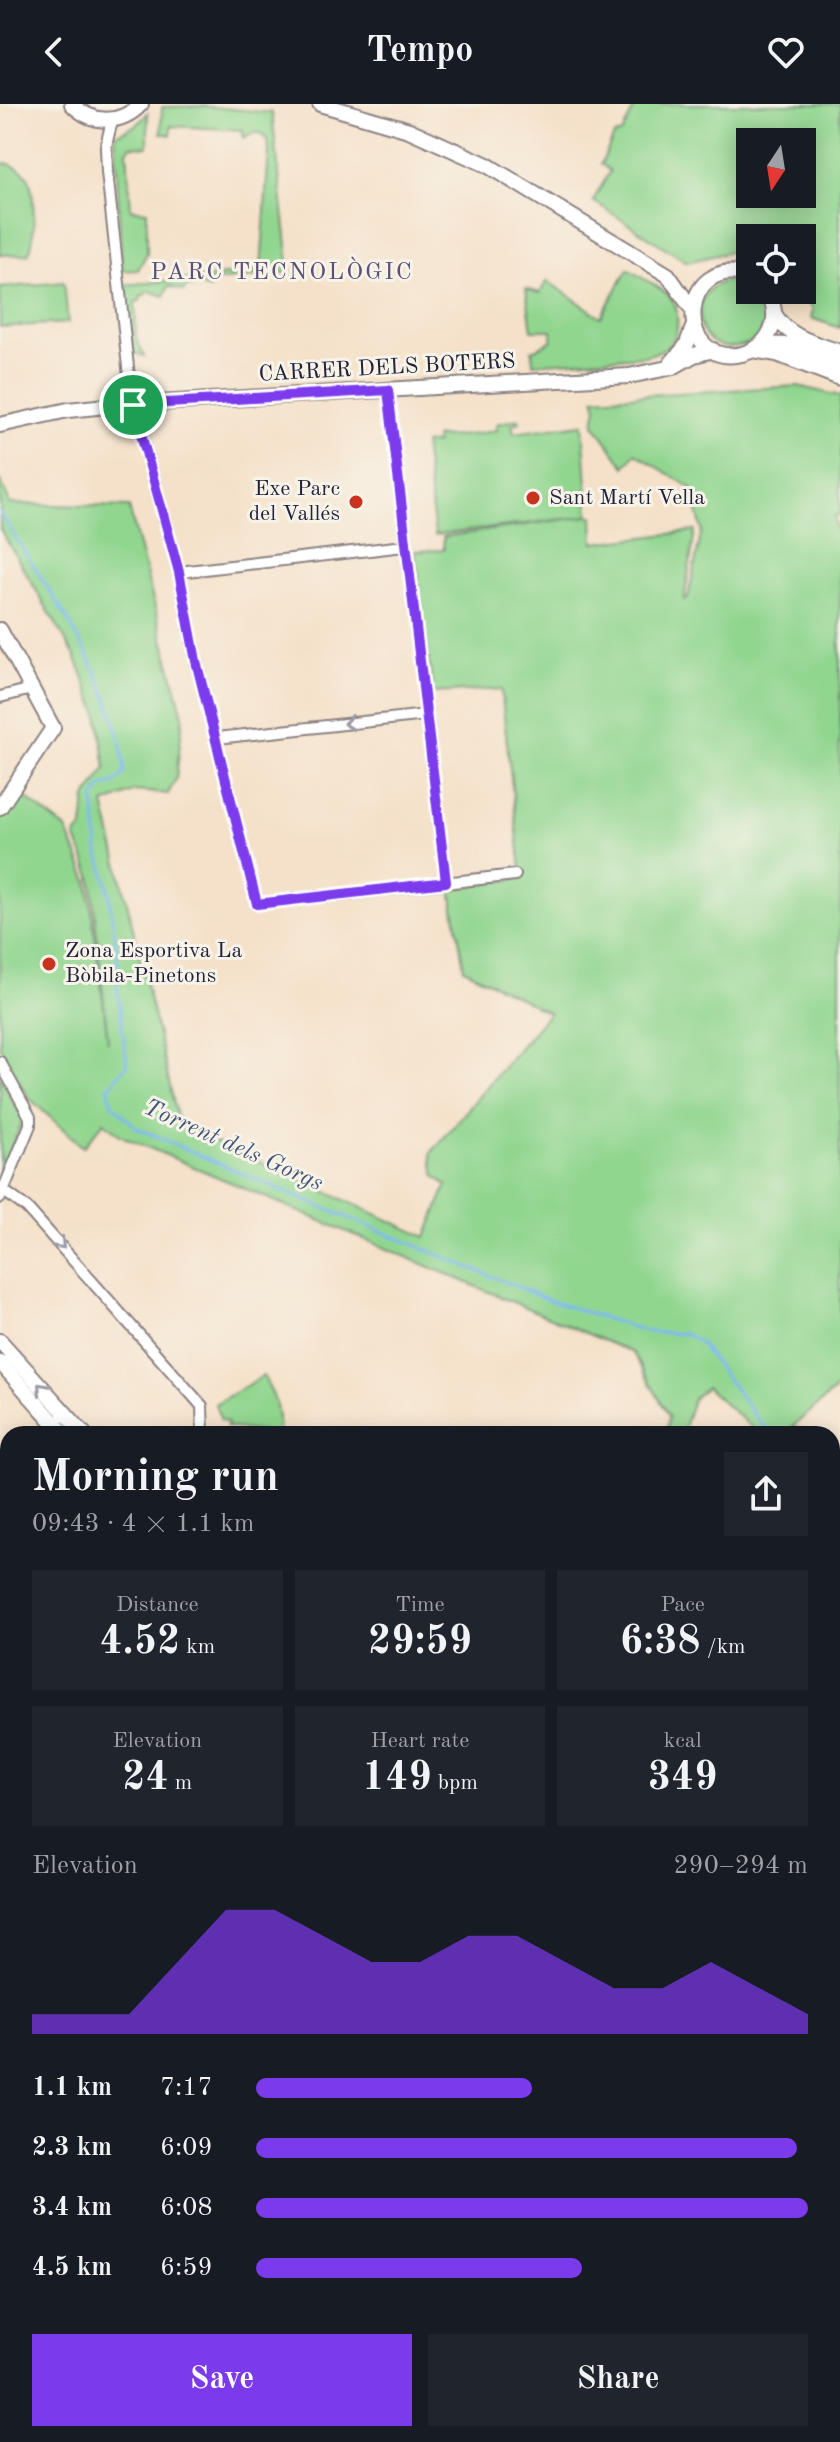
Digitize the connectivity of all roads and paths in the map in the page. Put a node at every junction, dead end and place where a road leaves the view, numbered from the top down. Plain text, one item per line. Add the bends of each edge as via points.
1 (72, 104) edge
2 (141, 104) edge
3 (320, 104) edge
4 (105, 120) junction
5 (736, 274) edge
6 (668, 275) junction
7 (712, 279) junction
8 (771, 304) edge
9 (692, 309) junction
10 (774, 313) junction
11 (694, 325) junction
12 (757, 347) junction
13 (713, 350) junction
14 (803, 352) junction
15 (840, 352) edge
16 (840, 366) edge
17 (665, 368) junction
18 (840, 378) edge
19 (388, 390) junction
20 (133, 405) junction
21 (0, 425) edge
22 (404, 546) junction
23 (179, 572) junction
24 (0, 630) edge
25 (32, 689) junction
26 (0, 697) edge
27 (426, 715) junction
28 (217, 738) junction
29 (0, 807) edge
30 (515, 875) dead end
31 (446, 882) junction
32 (0, 1062) edge
33 (2, 1194) edge
34 (0, 1341) edge
35 (0, 1362) edge
36 (56, 1426) edge
37 (203, 1426) edge

1 - 4 street via 83,114
2 - 4 street via 129,115
3 - 6 street via 409,130 478,160
4 - 20 street via 116,276
5 - 7 street
6 - 7 street
6 - 9 street
7 - 9 street via 699,291
8 - 10 street
9 - 11 street
10 - 12 street via 771,330
10 - 14 street
11 - 13 street
11 - 17 street via 681,352
12 - 13 street via 731,355
12 - 14 street via 777,354
13 - 17 street, CARRER DELS BOTERS
14 - 15 street
14 - 16 street
14 - 18 street
17 - 19 street, CARRER DELS BOTERS via 629,376
19 - 20 street, CARRER DELS BOTERS
19 - 22 street
20 - 21 street, CARRER DELS BOTERS via 68,410
20 - 23 street
22 - 23 street
22 - 27 street
23 - 28 street
24 - 25 street
25 - 26 street
25 - 29 street via 53,732
27 -> 28 street
27 - 31 street
28 - 31 street via 257,904
30 - 31 street
32 - 33 street via 30,1117
33 -> 37 street via 27,1208 202,1406
36 -> 34 street
35 - 36 street

